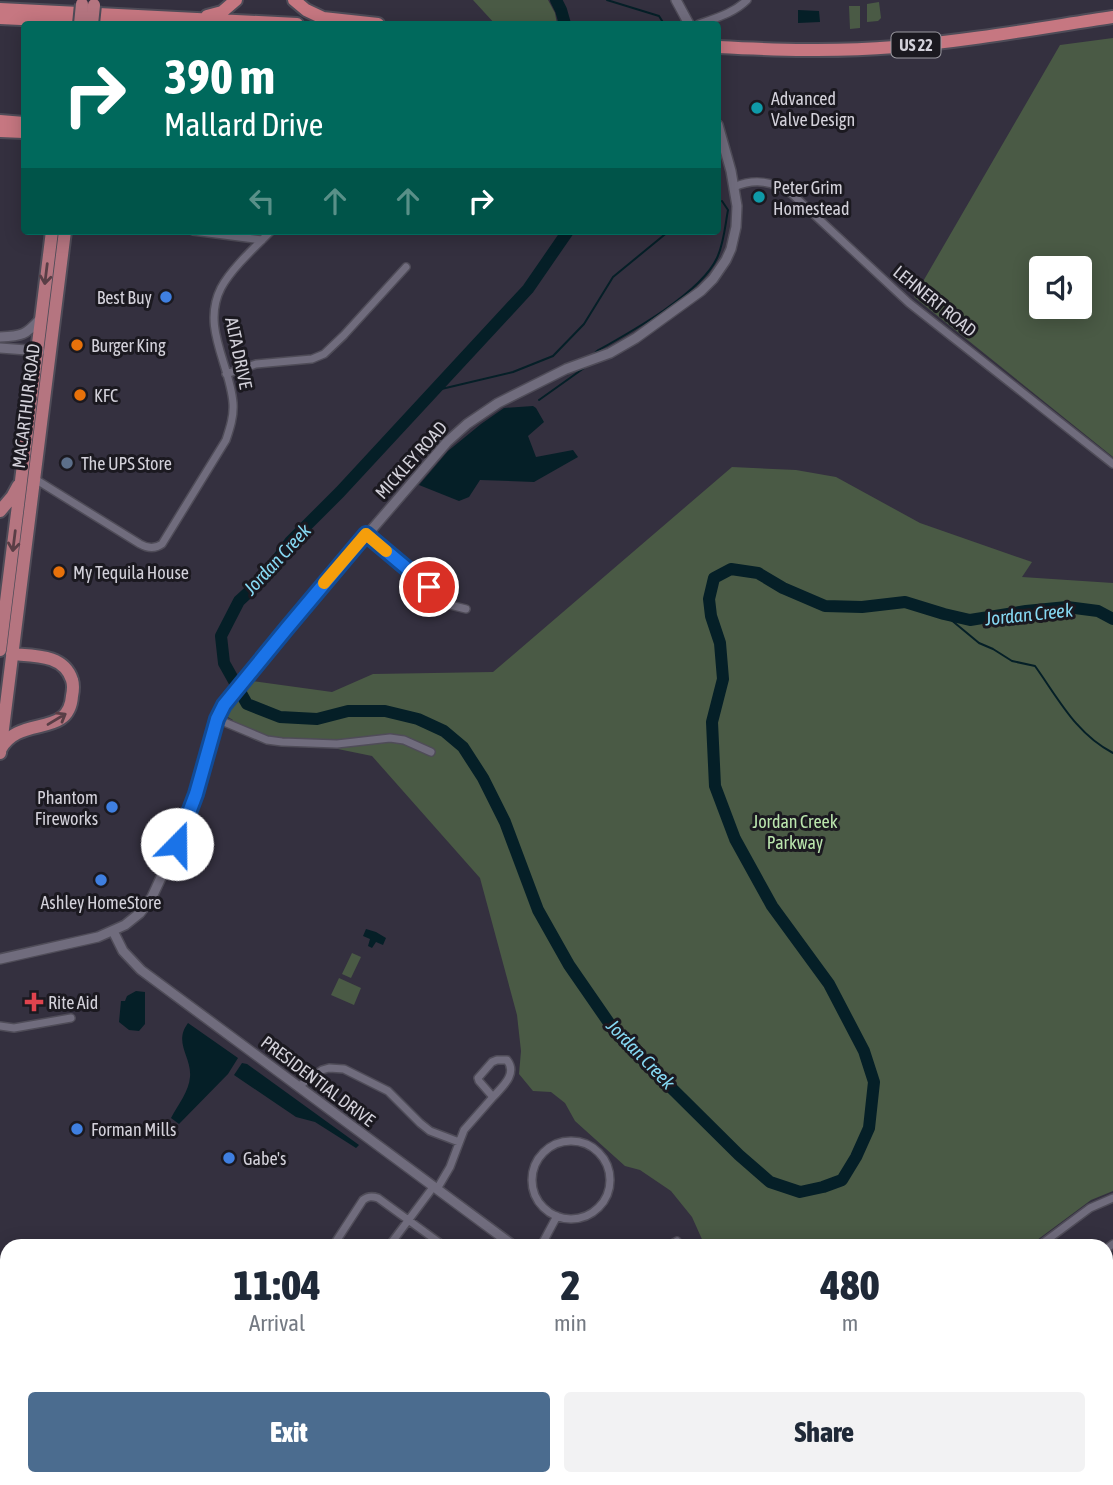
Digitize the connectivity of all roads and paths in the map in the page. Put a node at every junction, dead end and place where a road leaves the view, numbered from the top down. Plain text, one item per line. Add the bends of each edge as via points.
1 (236, 0) edge
2 (294, 0) edge
3 (676, 0) edge
4 (747, 0) edge
5 (89, 2) edge
6 (0, 9) edge
7 (1113, 17) edge
8 (0, 18) edge
9 (176, 18) junction
10 (62, 21) edge
11 (81, 21) edge
12 (92, 21) edge
13 (236, 21) edge
14 (350, 21) edge
15 (687, 21) edge
16 (707, 21) edge
17 (1113, 25) edge
18 (721, 47) edge
19 (721, 55) edge
20 (0, 121) edge
21 (0, 131) edge
22 (21, 131) edge
23 (21, 131) edge
24 (721, 137) edge
25 (734, 187) junction
26 (51, 235) edge
27 (64, 235) edge
28 (224, 235) edge
29 (267, 235) edge
30 (262, 240) junction
31 (406, 267) dead end
32 (41, 317) junction
33 (0, 337) edge
34 (0, 348) edge
35 (44, 352) junction
36 (226, 374) junction
37 (1113, 464) edge
38 (29, 477) junction
39 (0, 511) edge
40 (366, 534) junction
41 (466, 609) dead end
42 (6, 652) edge
43 (217, 719) junction
44 (0, 752) edge
45 (431, 752) dead end
46 (113, 932) junction
47 (0, 959) edge
48 (71, 1018) dead end
49 (0, 1026) edge
50 (299, 1086) junction
51 (493, 1097) junction
52 (459, 1142) junction
53 (435, 1188) junction
54 (1113, 1198) edge
55 (557, 1216) junction
56 (409, 1220) junction
57 (338, 1239) edge
58 (394, 1239) edge
59 (435, 1239) edge
60 (504, 1239) edge
61 (545, 1239) edge
62 (1048, 1239) edge

1 - 9 highway via 213,16
2 - 14 highway via 323,18
3 - 15 street
4 - 16 street
5 - 11 highway, bridge
5 - 12 highway, bridge
6 - 9 highway
7 - 18 highway, US 22 via 894,47
8 - 10 highway
9 - 13 highway
17 - 19 highway, US 22 via 895,55
20 - 22 highway
21 - 23 highway
24 - 25 street, MICKLEY ROAD
25 - 37 street, LEHNERT ROAD via 761,181 792,194 909,303
25 - 40 street, MICKLEY ROAD via 734,237 713,279 636,338 498,402 467,424
26 -> 32 highway, MACARTHUR ROAD
27 - 35 highway, MACARTHUR ROAD
28 - 30 street
29 - 30 street, ALTA DRIVE
30 - 36 street, ALTA DRIVE via 230,274 216,299 215,334
31 - 36 street via 324,354
32 - 33 street via 29,332
32 - 35 highway, MACARTHUR ROAD
34 - 35 street
35 - 38 highway, MACARTHUR ROAD
36 - 38 street, ALTA DRIVE via 233,414 226,440 158,547 139,544
38 - 39 highway
38 - 42 highway, MACARTHUR ROAD
40 - 41 street via 450,605
40 - 43 street, MICKLEY ROAD
42 - 44 highway, MACARTHUR ROAD
44 -> 42 highway via 14,734 62,719 72,702 70,674 61,664
43 - 45 street via 267,740 337,744 390,738
43 - 46 street, MICKLEY ROAD via 188,819 152,897 134,919
46 - 47 street, MICKLEY ROAD
46 - 50 street, PRESIDENTIAL DRIVE via 137,967
48 - 49 street via 15,1028
50 - 52 street via 322,1070 344,1069 388,1091 430,1131
50 - 53 street, PRESIDENTIAL DRIVE
51 - 51 street via 510,1075 511,1065 505,1060 492,1062 479,1075
51 - 52 street
52 - 53 street via 450,1167
53 - 56 street
53 - 60 street, PRESIDENTIAL DRIVE
54 - 62 street via 1090,1208
55 - 55 street via 544,1209 536,1197 531,1182 534,1166 554,1145 582,1143 607,1164 608,1194 601,1207 588,1216
55 - 61 street
56 - 57 street via 378,1198 369,1197
56 - 58 street
56 - 59 street

